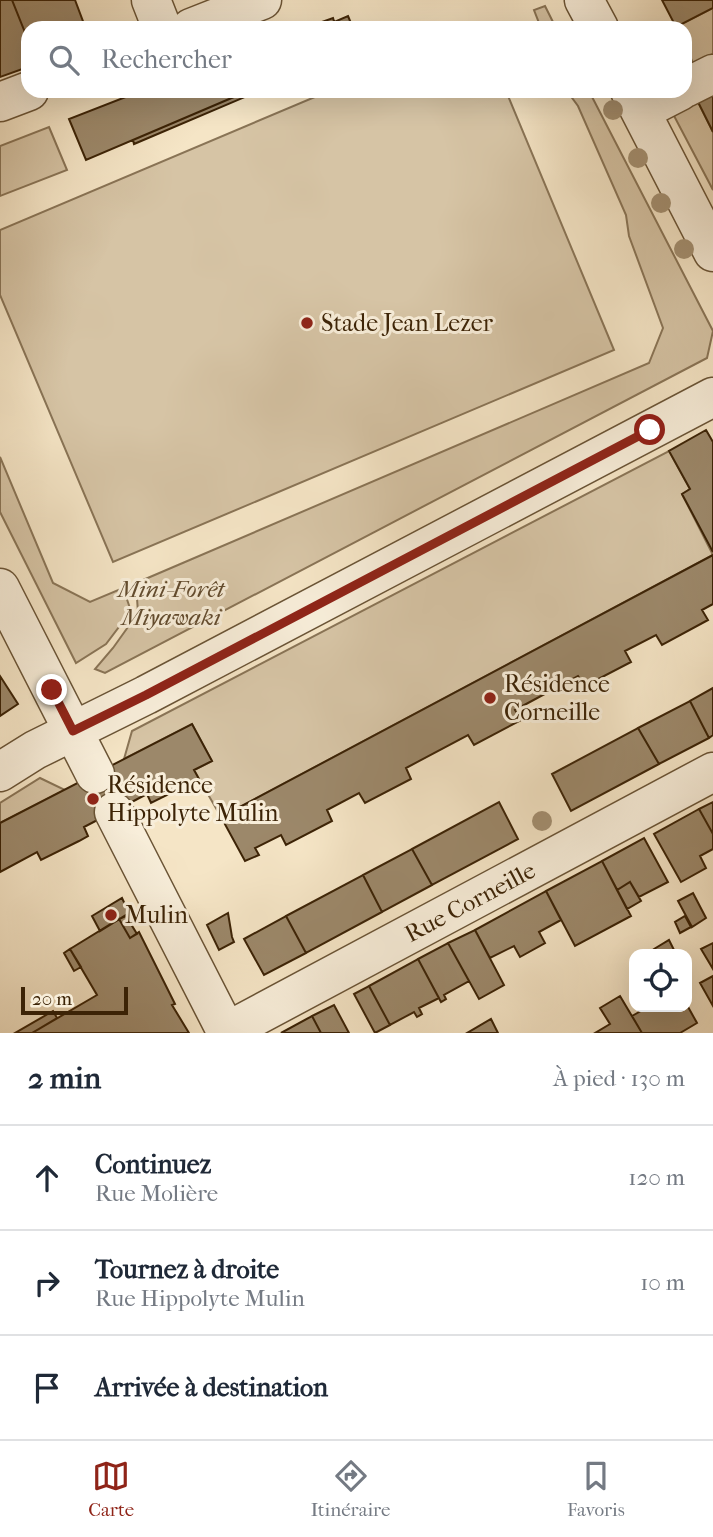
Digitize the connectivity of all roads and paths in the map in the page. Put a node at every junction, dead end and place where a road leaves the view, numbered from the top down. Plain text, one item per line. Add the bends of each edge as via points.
1 (151, 0) edge
2 (262, 0) edge
3 (584, 0) edge
4 (159, 21) edge
5 (209, 21) edge
6 (595, 21) edge
7 (713, 74) edge
8 (692, 84) edge
9 (21, 94) edge
10 (636, 101) edge
11 (0, 102) edge
12 (713, 252) edge
13 (713, 397) edge
14 (0, 588) edge
15 (73, 731) junction
16 (0, 772) edge
17 (713, 772) edge
18 (95, 774) dead end
19 (114, 811) dead end
20 (227, 1032) edge

1 - 4 street
2 - 5 street
3 - 6 street
7 - 8 street
9 - 11 street
10 - 12 street
13 - 15 street
14 - 15 street
15 - 16 street
15 - 18 street
17 - 20 street, Rue Corneille
19 - 20 street

